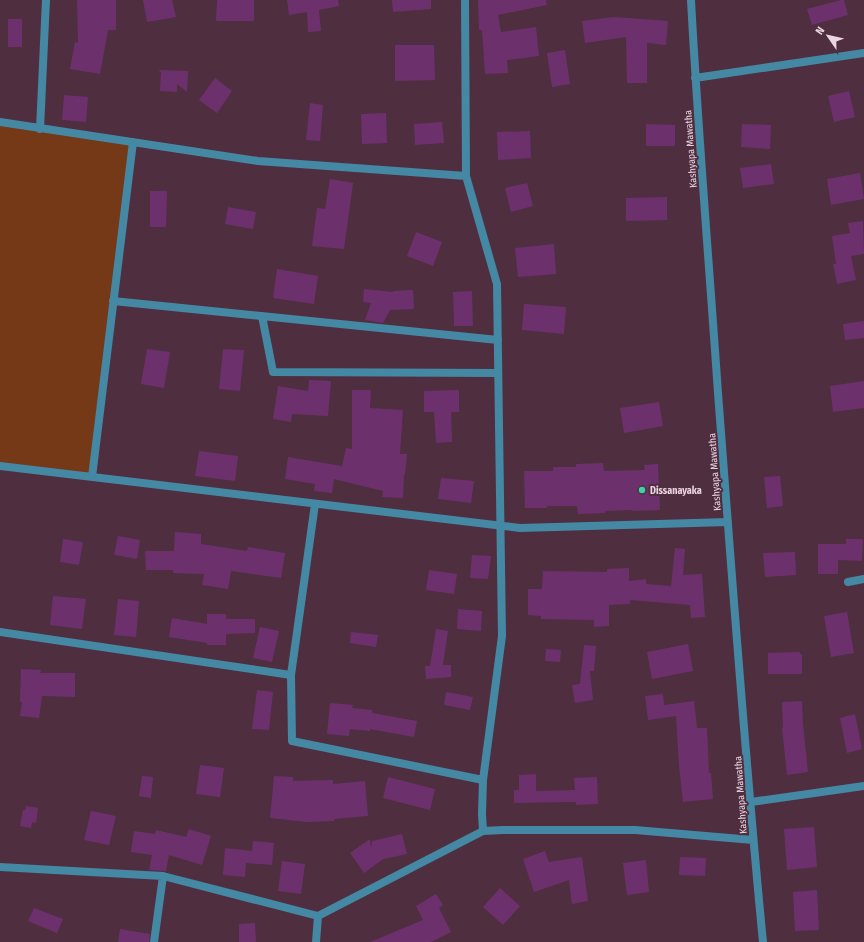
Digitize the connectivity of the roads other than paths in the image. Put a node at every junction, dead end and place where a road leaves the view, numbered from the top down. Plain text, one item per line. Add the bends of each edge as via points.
1 (46, 0) edge
2 (465, 0) edge
3 (691, 0) edge
4 (864, 53) edge
5 (695, 78) junction
6 (0, 122) edge
7 (40, 129) junction
8 (133, 142) junction
9 (466, 176) junction
10 (113, 301) junction
11 (262, 316) junction
12 (498, 340) junction
13 (498, 373) junction
14 (0, 466) edge
15 (92, 477) junction
16 (315, 504) junction
17 (728, 522) junction
18 (501, 526) junction
19 (864, 579) edge
20 (848, 582) dead end
21 (0, 632) edge
22 (291, 675) junction
23 (483, 780) junction
24 (864, 786) edge
25 (751, 802) junction
26 (483, 831) junction
27 (753, 840) junction
28 (0, 868) edge
29 (163, 876) junction
30 (318, 916) junction
31 (154, 942) edge
32 (316, 942) edge
33 (763, 942) edge

1 - 7 street
2 - 9 street
3 - 5 street, Kashyapa Mawatha
4 - 5 street
5 - 17 street, Kashyapa Mawatha
6 - 7 street
7 - 8 street
8 - 9 street via 258,160
8 - 10 street
9 - 12 street via 497,284
10 - 11 street
10 - 15 street
11 - 12 street
11 - 13 street via 273,372
12 - 13 street
13 - 18 street
14 - 15 street
15 - 16 street
16 - 18 street
16 - 22 street
17 - 18 street via 520,528
17 - 25 street, Kashyapa Mawatha
18 - 23 street via 502,636
19 - 20 street
21 - 22 street
22 - 23 street via 292,741
23 - 26 street
24 - 25 street
25 - 27 street, Kashyapa Mawatha
26 - 27 street via 634,830
26 - 30 street
27 - 33 street, Kashyapa Mawatha
28 - 29 street
29 - 30 street
29 - 31 street
30 - 32 street

